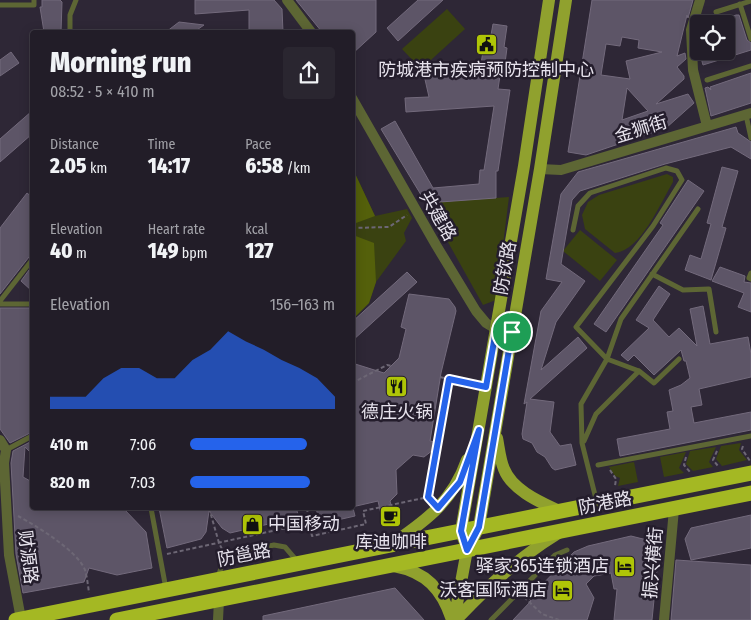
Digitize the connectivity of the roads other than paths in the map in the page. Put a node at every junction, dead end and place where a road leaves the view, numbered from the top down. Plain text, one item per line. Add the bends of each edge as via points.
1 (34, 0) edge
2 (76, 0) edge
3 (287, 0) edge
4 (549, 0) edge
5 (566, 0) edge
6 (700, 0) edge
7 (751, 1) edge
8 (740, 4) junction
9 (0, 6) edge
10 (716, 12) dead end
11 (70, 30) edge
12 (310, 30) edge
13 (751, 39) edge
14 (751, 66) edge
15 (707, 80) dead end
16 (355, 103) edge
17 (748, 113) edge
18 (707, 126) junction
19 (751, 138) edge
20 (540, 169) junction
21 (698, 209) dead end
22 (573, 230) dead end
23 (30, 263) edge
24 (652, 274) junction
25 (751, 274) edge
26 (751, 279) edge
27 (0, 303) edge
28 (30, 304) edge
29 (496, 330) junction
30 (512, 332) junction
31 (716, 332) dead end
32 (607, 359) junction
33 (679, 359) dead end
34 (639, 371) junction
35 (479, 430) junction
36 (495, 431) junction
37 (749, 436) edge
38 (30, 437) edge
39 (0, 440) edge
40 (582, 443) junction
41 (6, 450) junction
42 (598, 465) dead end
43 (751, 473) edge
44 (3, 490) edge
45 (751, 493) edge
46 (597, 504) junction
47 (674, 509) junction
48 (151, 510) edge
49 (559, 511) junction
50 (479, 527) junction
51 (461, 531) junction
52 (562, 531) junction
53 (390, 545) junction
54 (467, 550) junction
55 (567, 550) dead end
56 (299, 563) junction
57 (391, 565) junction
58 (217, 580) junction
59 (166, 590) junction
60 (219, 600) junction
61 (18, 620) edge
62 (117, 620) edge
63 (218, 620) edge
64 (454, 620) edge
65 (491, 620) edge
66 (664, 620) edge

1 - 9 lane via 34,5
2 - 11 lane via 70,15
3 - 12 street
4 - 29 main road, 防钦路
5 - 20 main road, 防钦路
6 - 18 street via 691,30 693,70
7 - 8 lane
8 - 10 lane
8 - 13 lane
14 - 15 lane
16 - 29 street, 共建路 via 476,311
17 - 18 street, 金狮街
17 - 19 lane
18 - 20 street, 金狮街 via 561,170
20 - 30 main road, 防钦路
21 - 24 lane
22 - 32 lane via 578,206 590,193 666,168 677,171 682,180 653,226 576,327
23 - 27 lane
24 - 31 lane via 683,290 709,289
24 - 32 lane via 621,319
25 - 26 lane
27 - 28 lane
29 - 30 street
29 - 35 main road, 防钦路
30 - 36 main road, 防钦路
32 - 34 lane
32 - 40 lane via 580,404
33 - 34 lane via 654,383
34 - 40 lane via 596,414
35 - 51 main road, 防钦路
35 - 53 main road via 460,482 438,508
36 - 49 main road via 504,470 517,487
36 - 50 main road, 防钦路
37 - 42 lane
38 - 41 lane
39 - 41 street
40 - 46 lane
41 - 44 street, 财源路
43 - 46 highway, 防港路
44 - 61 street, 财源路
45 - 47 highway, 防港路
46 - 49 highway, 防港路
47 - 52 highway, 防港路
47 - 66 street, 振兴横街
48 - 59 lane
49 - 50 highway, 防港路
50 - 51 highway, 防邕路
50 - 54 main road, 防钦路
51 - 53 highway, 防邕路
51 - 54 main road, 防钦路
52 - 54 highway, 防港路
52 - 64 main road via 501,574
53 - 56 highway, 防邕路
54 - 57 highway
54 - 64 main road
55 - 65 lane via 555,555
56 - 58 highway, 防邕路
56 - 58 lane via 280,545 233,554 220,567
57 - 60 highway
57 - 64 main road via 410,569 433,584 446,601
58 - 59 highway, 防邕路
59 - 61 highway, 防邕路
60 - 62 highway
60 - 63 street

